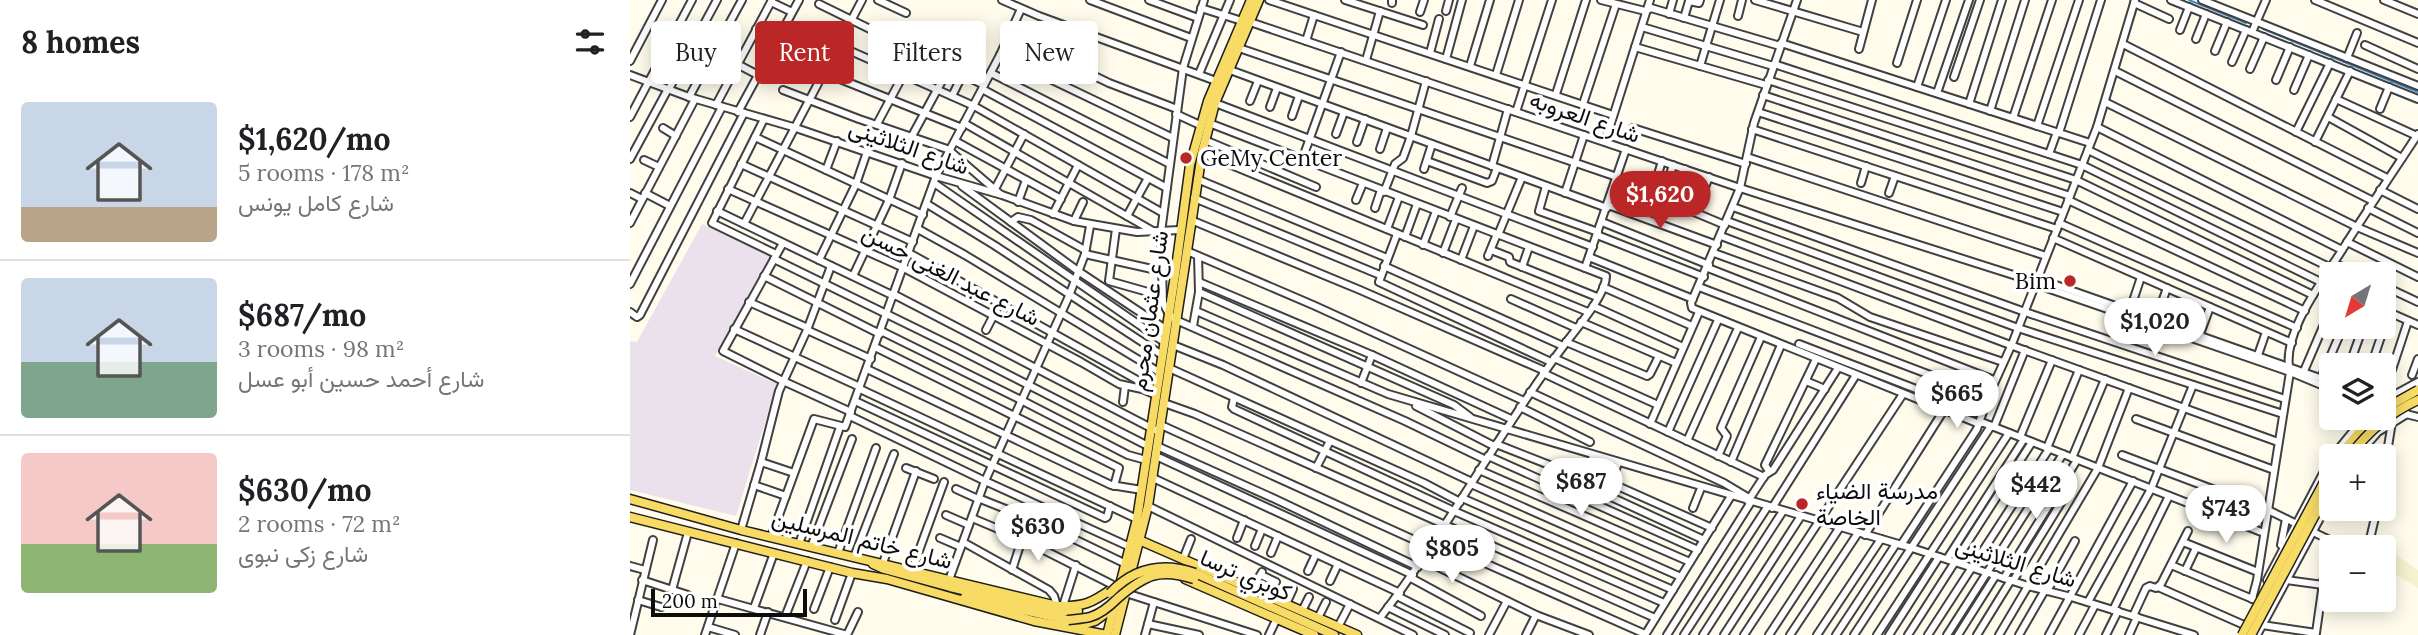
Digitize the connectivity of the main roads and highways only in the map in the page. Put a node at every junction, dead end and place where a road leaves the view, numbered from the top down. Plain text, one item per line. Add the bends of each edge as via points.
1 (1251, 0) edge
2 (1259, 0) edge
3 (1246, 22) junction
4 (1205, 124) junction
5 (1173, 317) junction
6 (1168, 343) junction
7 (2416, 385) edge
8 (2396, 397) edge
9 (2418, 405) edge
10 (1157, 428) junction
11 (2361, 430) edge
12 (2350, 444) edge
13 (2361, 444) edge
14 (1153, 446) junction
15 (2319, 491) edge
16 (630, 499) edge
17 (2319, 508) edge
18 (630, 516) edge
19 (1139, 540) junction
20 (866, 559) junction
21 (1195, 576) junction
22 (887, 579) joint
23 (1118, 584) junction
24 (1126, 596) junction
25 (1114, 607) junction
26 (1066, 614) junction
27 (1336, 631) edge
28 (1107, 635) edge
29 (1115, 635) edge
30 (1316, 635) edge
31 (1357, 635) edge
32 (2241, 635) edge
33 (2251, 635) edge

1 - 3 main road, شارع عثمان محرم
2 - 3 main road, شارع عثمان محرم
3 - 4 main road, شارع عثمان محرم
3 - 4 main road, شارع عثمان محرم via 1216,81
4 - 5 main road, شارع عثمان محرم
4 - 5 main road, شارع عثمان محرم via 1190,165
5 - 6 main road, شارع عثمان محرم
5 - 6 main road, شارع عثمان محرم
6 - 10 main road, شارع عثمان محرم via 1169,369
6 - 10 main road, شارع عثمان محرم via 1156,393
7 - 8 main road, bridge
9 - 13 main road, bridge via 2398,410 2380,422
10 - 14 main road, شارع عثمان محرم
11 - 12 main road
14 - 19 main road, شارع عثمان محرم via 1153,478
14 - 23 main road, شارع عثمان محرم
15 - 32 main road, bridge
16 - 20 main road, شارع خاتم المرسلين
17 - 33 main road, bridge
18 - 22 main road, شارع خاتم المرسلين
19 - 24 main road, شارع عثمان محرم
19 - 27 main road via 1318,618
20 - 26 main road, شارع خاتم المرسلين
20 - 26 main road, كوبري ترسا via 884,569
21 - 26 main road, كوبري ترسا, bridge via 1151,576 1100,613 1091,617
21 - 27 main road, كوبري ترسا
21 - 30 main road, كوبري ترسا
22 - 26 main road, كوبري ترسا
23 - 25 main road, شارع عثمان محرم
23 - 26 main road, شارع خاتم المرسلين
24 - 25 main road
24 - 29 main road, شارع عثمان محرم
24 - 30 main road via 1152,579 1176,576
25 - 26 main road via 1095,621
25 - 28 main road, شارع عثمان محرم
26 - 28 main road, شارع خاتم المرسلين
27 - 31 main road

